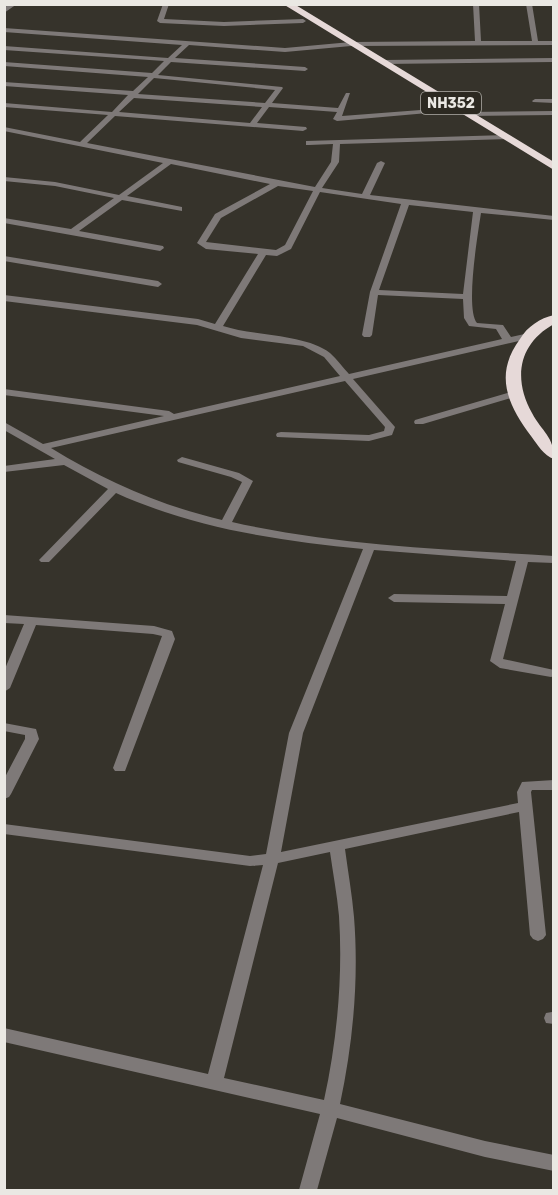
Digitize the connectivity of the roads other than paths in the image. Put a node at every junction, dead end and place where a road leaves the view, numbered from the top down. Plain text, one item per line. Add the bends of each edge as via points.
1 (14, 4) edge
2 (166, 4) edge
3 (275, 4) edge
4 (287, 4) edge
5 (476, 4) edge
6 (529, 4) edge
7 (4, 11) edge
8 (303, 21) junction
9 (4, 30) edge
10 (478, 42) junction
11 (535, 42) junction
12 (187, 43) junction
13 (349, 43) junction
14 (554, 43) edge
15 (4, 48) edge
16 (170, 60) junction
17 (554, 60) edge
18 (383, 62) junction
19 (4, 64) edge
20 (305, 69) dead end
21 (153, 75) junction
22 (4, 84) edge
23 (132, 94) junction
24 (348, 94) dead end
25 (535, 101) dead end
26 (554, 101) edge
27 (4, 105) edge
28 (267, 105) junction
29 (339, 110) junction
30 (464, 111) junction
31 (112, 113) junction
32 (554, 113) edge
33 (252, 125) junction
34 (4, 129) edge
35 (303, 129) dead end
36 (506, 137) junction
37 (337, 142) junction
38 (309, 143) dead end
39 (81, 145) junction
40 (169, 162) junction
41 (381, 163) dead end
42 (554, 166) edge
43 (4, 179) edge
44 (277, 183) junction
45 (317, 190) junction
46 (118, 196) junction
47 (365, 197) junction
48 (406, 202) junction
49 (179, 209) dead end
50 (477, 210) junction
51 (554, 218) edge
52 (4, 220) edge
53 (71, 232) junction
54 (160, 248) dead end
55 (263, 252) junction
56 (4, 258) edge
57 (158, 284) dead end
58 (374, 292) junction
59 (467, 297) junction
60 (4, 298) edge
61 (554, 319) edge
62 (217, 328) junction
63 (367, 335) dead end
64 (529, 336) junction
65 (508, 341) junction
66 (346, 378) junction
67 (4, 392) edge
68 (514, 394) junction
69 (176, 415) junction
70 (419, 422) dead end
71 (4, 425) edge
72 (281, 435) dead end
73 (43, 447) junction
74 (554, 454) edge
75 (182, 460) dead end
76 (68, 461) junction
77 (4, 469) edge
78 (115, 488) junction
79 (225, 525) junction
80 (370, 546) junction
81 (523, 558) junction
82 (45, 560) dead end
83 (554, 560) edge
84 (394, 598) dead end
85 (511, 600) junction
86 (4, 619) edge
87 (30, 623) junction
88 (551, 673) dead end
89 (4, 688) edge
90 (4, 727) edge
91 (120, 768) dead end
92 (554, 785) edge
93 (4, 794) edge
94 (525, 806) junction
95 (4, 829) edge
96 (337, 846) junction
97 (272, 859) junction
98 (538, 935) dead end
99 (4, 1035) edge
100 (214, 1083) junction
101 (330, 1109) junction
102 (554, 1163) edge
103 (308, 1191) edge

1 - 7 street
2 - 8 street via 160,21
3 - 8 highway, NH352
4 - 13 highway, NH352
5 - 10 street
6 - 11 street
8 - 13 highway, NH352 via 336,41
9 - 12 street
10 - 11 street
10 - 13 street
11 - 14 street
12 - 13 street via 294,50
12 - 16 street
13 - 18 highway, NH352
15 - 16 street
16 - 20 street
16 - 21 street
17 - 18 street
18 - 30 highway, NH352
19 - 21 street
21 - 23 street
21 - 28 street via 280,88
22 - 23 street
23 - 28 street
23 - 31 street
24 - 29 street
25 - 26 street
27 - 31 street
28 - 29 street
28 - 33 street
29 - 30 street via 336,118 344,120
30 - 32 street
30 - 36 highway, NH352
31 - 33 street
31 - 39 street
33 - 35 street
34 - 39 street
36 - 37 street
36 - 42 highway, NH352
37 - 38 street
37 - 45 street via 335,162
39 - 40 street
40 - 44 street
40 - 46 street
41 - 47 street
43 - 46 street
44 - 45 street
44 - 55 street via 218,216 201,243
45 - 47 street
45 - 55 street via 288,247 277,253
46 - 49 street
46 - 53 street
47 - 48 street
48 - 50 street
48 - 58 street
50 - 51 street
50 - 59 street
52 - 53 street
53 - 54 street
55 - 62 street
56 - 57 street
58 - 59 street
58 - 63 street
59 - 65 street via 470,322 500,327
60 - 62 street via 198,322
61 - 64 highway
62 - 66 street via 315,347
64 - 65 street
64 - 68 highway via 519,348 510,372
65 - 66 street
66 - 69 street
66 - 72 street via 389,423 388,433 369,438
67 - 69 street
68 - 70 street
68 - 74 highway
69 - 73 street
71 - 73 street
73 - 76 street
75 - 79 street via 248,481
76 - 77 street
76 - 78 street
78 - 79 street via 153,504
78 - 82 street
79 - 80 street via 284,537
80 - 81 street
80 - 97 street via 296,733
81 - 83 street
81 - 85 street
84 - 85 street
85 - 88 street via 496,661
86 - 87 street
87 - 89 street
87 - 91 street via 168,634
90 - 93 street via 31,732 32,738
92 - 94 street via 527,785
94 - 96 street
94 - 98 street
95 - 97 street via 226,859
96 - 97 street
96 - 101 street via 347,928 347,985
97 - 100 street
99 - 100 street
100 - 101 street
101 - 102 street
101 - 103 street

